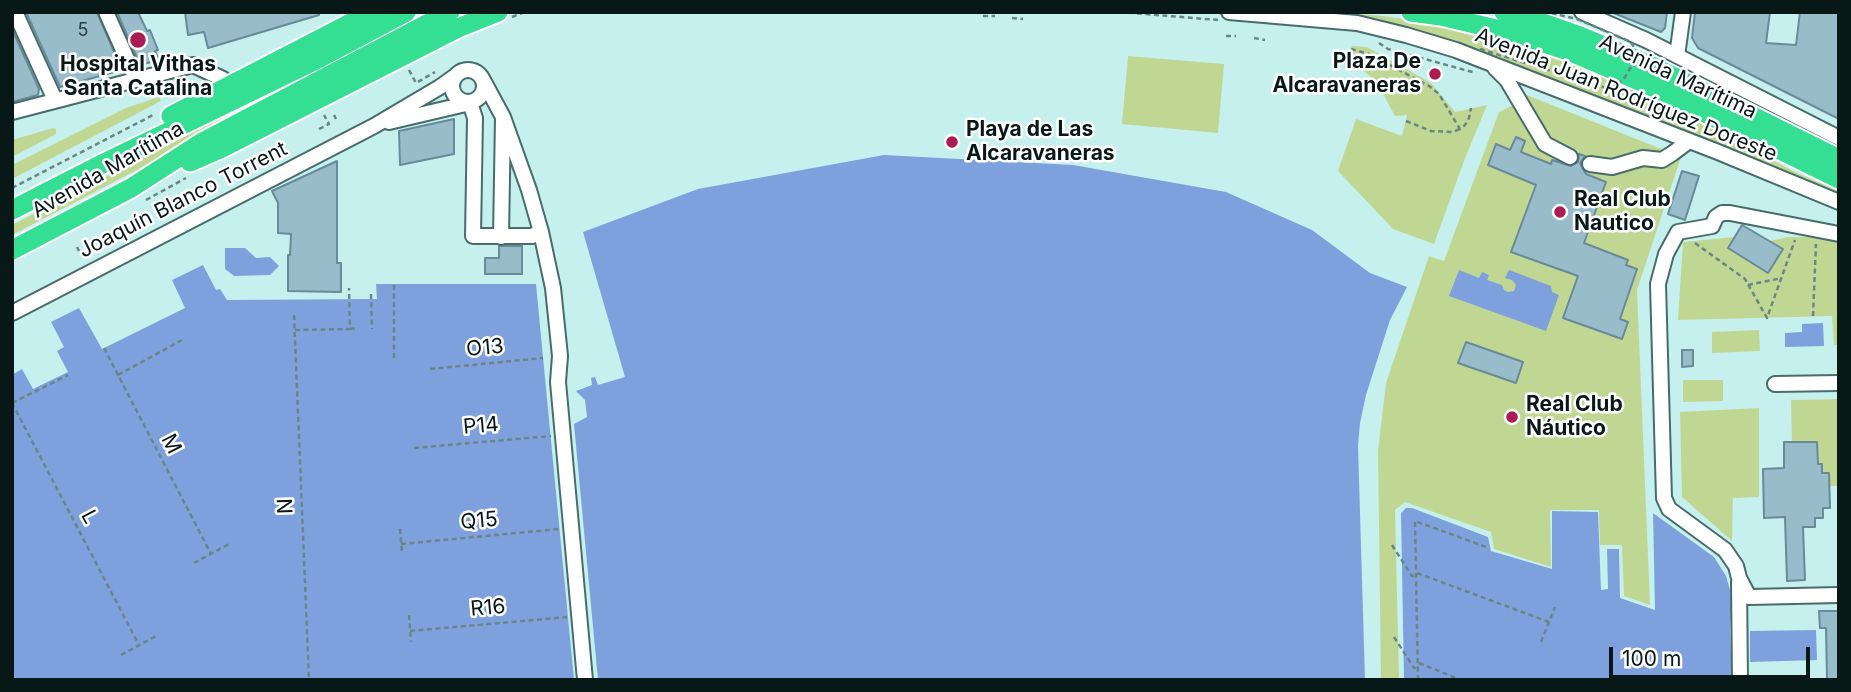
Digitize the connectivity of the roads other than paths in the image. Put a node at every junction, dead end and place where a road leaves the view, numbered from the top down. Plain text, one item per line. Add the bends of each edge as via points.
1 (15, 12) edge
2 (106, 12) edge
3 (372, 12) edge
4 (406, 12) edge
5 (450, 12) edge
6 (498, 12) edge
7 (1411, 12) edge
8 (1504, 12) edge
9 (1582, 12) edge
10 (1683, 12) edge
11 (1228, 17) edge
12 (1677, 56) junction
13 (1489, 63) junction
14 (454, 77) junction
15 (136, 79) junction
16 (223, 79) dead end
17 (483, 80) junction
18 (55, 100) junction
19 (470, 103) junction
20 (12, 112) edge
21 (503, 117) junction
22 (374, 126) junction
23 (1839, 138) edge
24 (1689, 141) junction
25 (1570, 157) dead end
26 (1839, 159) edge
27 (1590, 164) dead end
28 (98, 166) junction
29 (1839, 179) edge
30 (131, 188) junction
31 (1839, 202) edge
32 (12, 210) edge
33 (541, 232) junction
34 (1839, 234) edge
35 (501, 237) junction
36 (12, 250) edge
37 (12, 313) edge
38 (1839, 383) edge
39 (1775, 384) dead end
40 (1739, 578) junction
41 (1839, 594) edge
42 (585, 680) edge
43 (1740, 680) edge

1 - 18 street
2 - 15 street
3 - 28 highway via 157,123
4 - 28 highway, Avenida Marítima
5 - 30 highway, Avenida Marítima via 201,143
6 - 30 highway
7 - 29 highway, Avenida Marítima via 1517,34 1571,52
8 - 26 highway, Avenida Marítima via 1650,65
9 - 12 street
10 - 12 street
11 - 13 street, Avenida Juan Rodríguez Doreste via 1357,23
12 - 23 street
13 - 24 street, Avenida Juan Rodríguez Doreste
13 - 25 street via 1507,80 1545,144
14 - 17 street via 472,70
14 - 19 street via 452,92 459,101
14 - 22 street, Joaquín Blanco Torrent
15 - 16 street via 193,65
15 - 18 street
17 - 19 street via 482,95
17 - 21 street
18 - 20 street
19 - 22 street, Joaquín Blanco Torrent
19 - 35 street via 475,118 473,236
21 - 33 street
21 - 35 street
22 - 37 street, Joaquín Blanco Torrent
24 - 27 street via 1662,159 1643,158 1612,167
24 - 31 street, Avenida Juan Rodríguez Doreste
28 - 32 highway, Avenida Marítima
30 - 36 highway, Avenida Marítima
33 - 35 street
33 - 42 street via 560,356 558,382
34 - 40 street via 1722,213 1712,226 1678,232 1666,254 1658,284 1664,498 1669,509 1725,550
38 - 39 street
40 - 41 street via 1749,597
40 - 43 street

